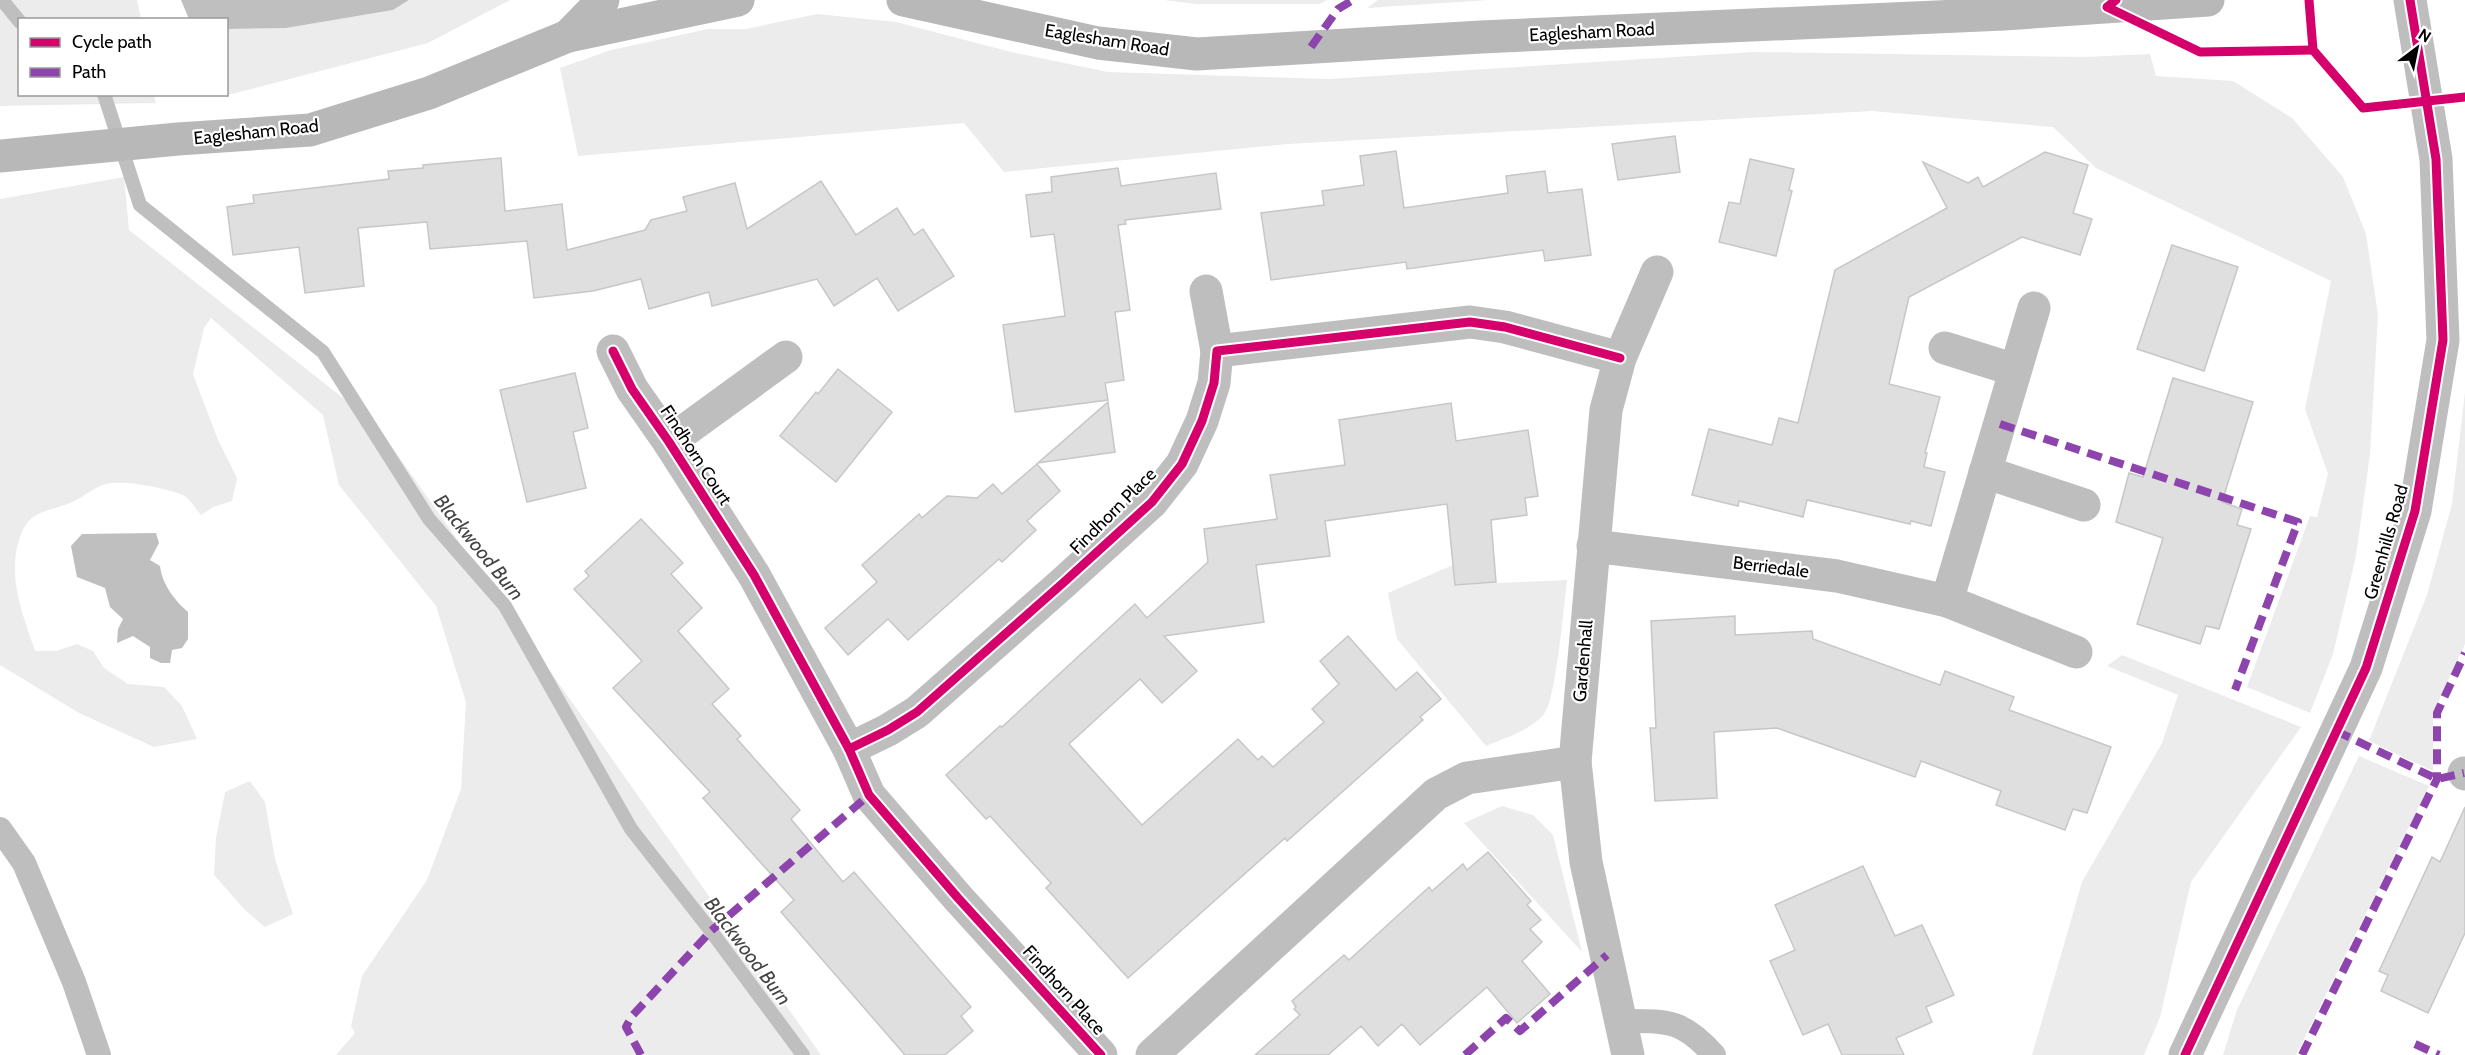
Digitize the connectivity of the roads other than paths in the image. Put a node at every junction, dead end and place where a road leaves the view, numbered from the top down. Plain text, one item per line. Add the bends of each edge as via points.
1 (603, 0) edge
2 (738, 0) edge
3 (903, 0) edge
4 (2208, 0) edge
5 (2410, 0) edge
6 (965, 8) edge
7 (1846, 11) edge
8 (568, 36) junction
9 (0, 156) edge
10 (1657, 272) dead end
11 (1206, 291) dead end
12 (2034, 308) dead end
13 (1945, 348) dead end
14 (613, 351) dead end
15 (1217, 351) junction
16 (786, 357) dead end
17 (1620, 358) junction
18 (2015, 370) junction
19 (669, 441) junction
20 (1985, 472) junction
21 (2084, 505) dead end
22 (1593, 546) junction
23 (754, 575) joint
24 (1947, 601) junction
25 (2076, 652) dead end
26 (849, 749) junction
27 (1575, 762) junction
28 (0, 829) edge
29 (1622, 1021) junction
30 (99, 1055) edge
31 (1101, 1055) edge
32 (1152, 1055) edge
33 (1628, 1055) edge
34 (1714, 1055) edge
35 (2185, 1055) edge

1 - 8 main road
2 - 8 main road
3 - 6 main road, Eaglesham Road
4 - 7 main road, Eaglesham Road
5 - 35 street, Greenhills Road via 2436,159 2443,340 2415,511 2366,668
6 - 7 main road, Eaglesham Road via 1098,43 1197,54 1761,24
8 - 9 main road, Eaglesham Road via 429,93 310,130
10 - 17 street, Gardenhall
11 - 15 street, Findhorn Place
12 - 18 street
13 - 18 street
14 - 19 street, Findhorn Court via 632,389
15 - 17 street via 1470,322 1505,327
15 - 26 street, Findhorn Place via 1214,383 1202,421 1182,464 1152,501 917,712
16 - 19 street
17 - 22 street, Gardenhall via 1606,410
18 - 20 street
19 - 23 street, Findhorn Court
20 - 21 street
20 - 24 street
22 - 24 street, Berriedale via 1837,576
22 - 27 street, Gardenhall
23 - 26 street, Findhorn Place
24 - 25 street, Berriedale
26 - 31 street, Findhorn Place via 869,795
27 - 29 street, Gardenhall via 1586,862
27 - 32 street via 1467,778 1436,794
28 - 30 lane via 24,863 75,982
29 - 33 street, Gardenhall
29 - 34 lane via 1668,1022 1696,1035

